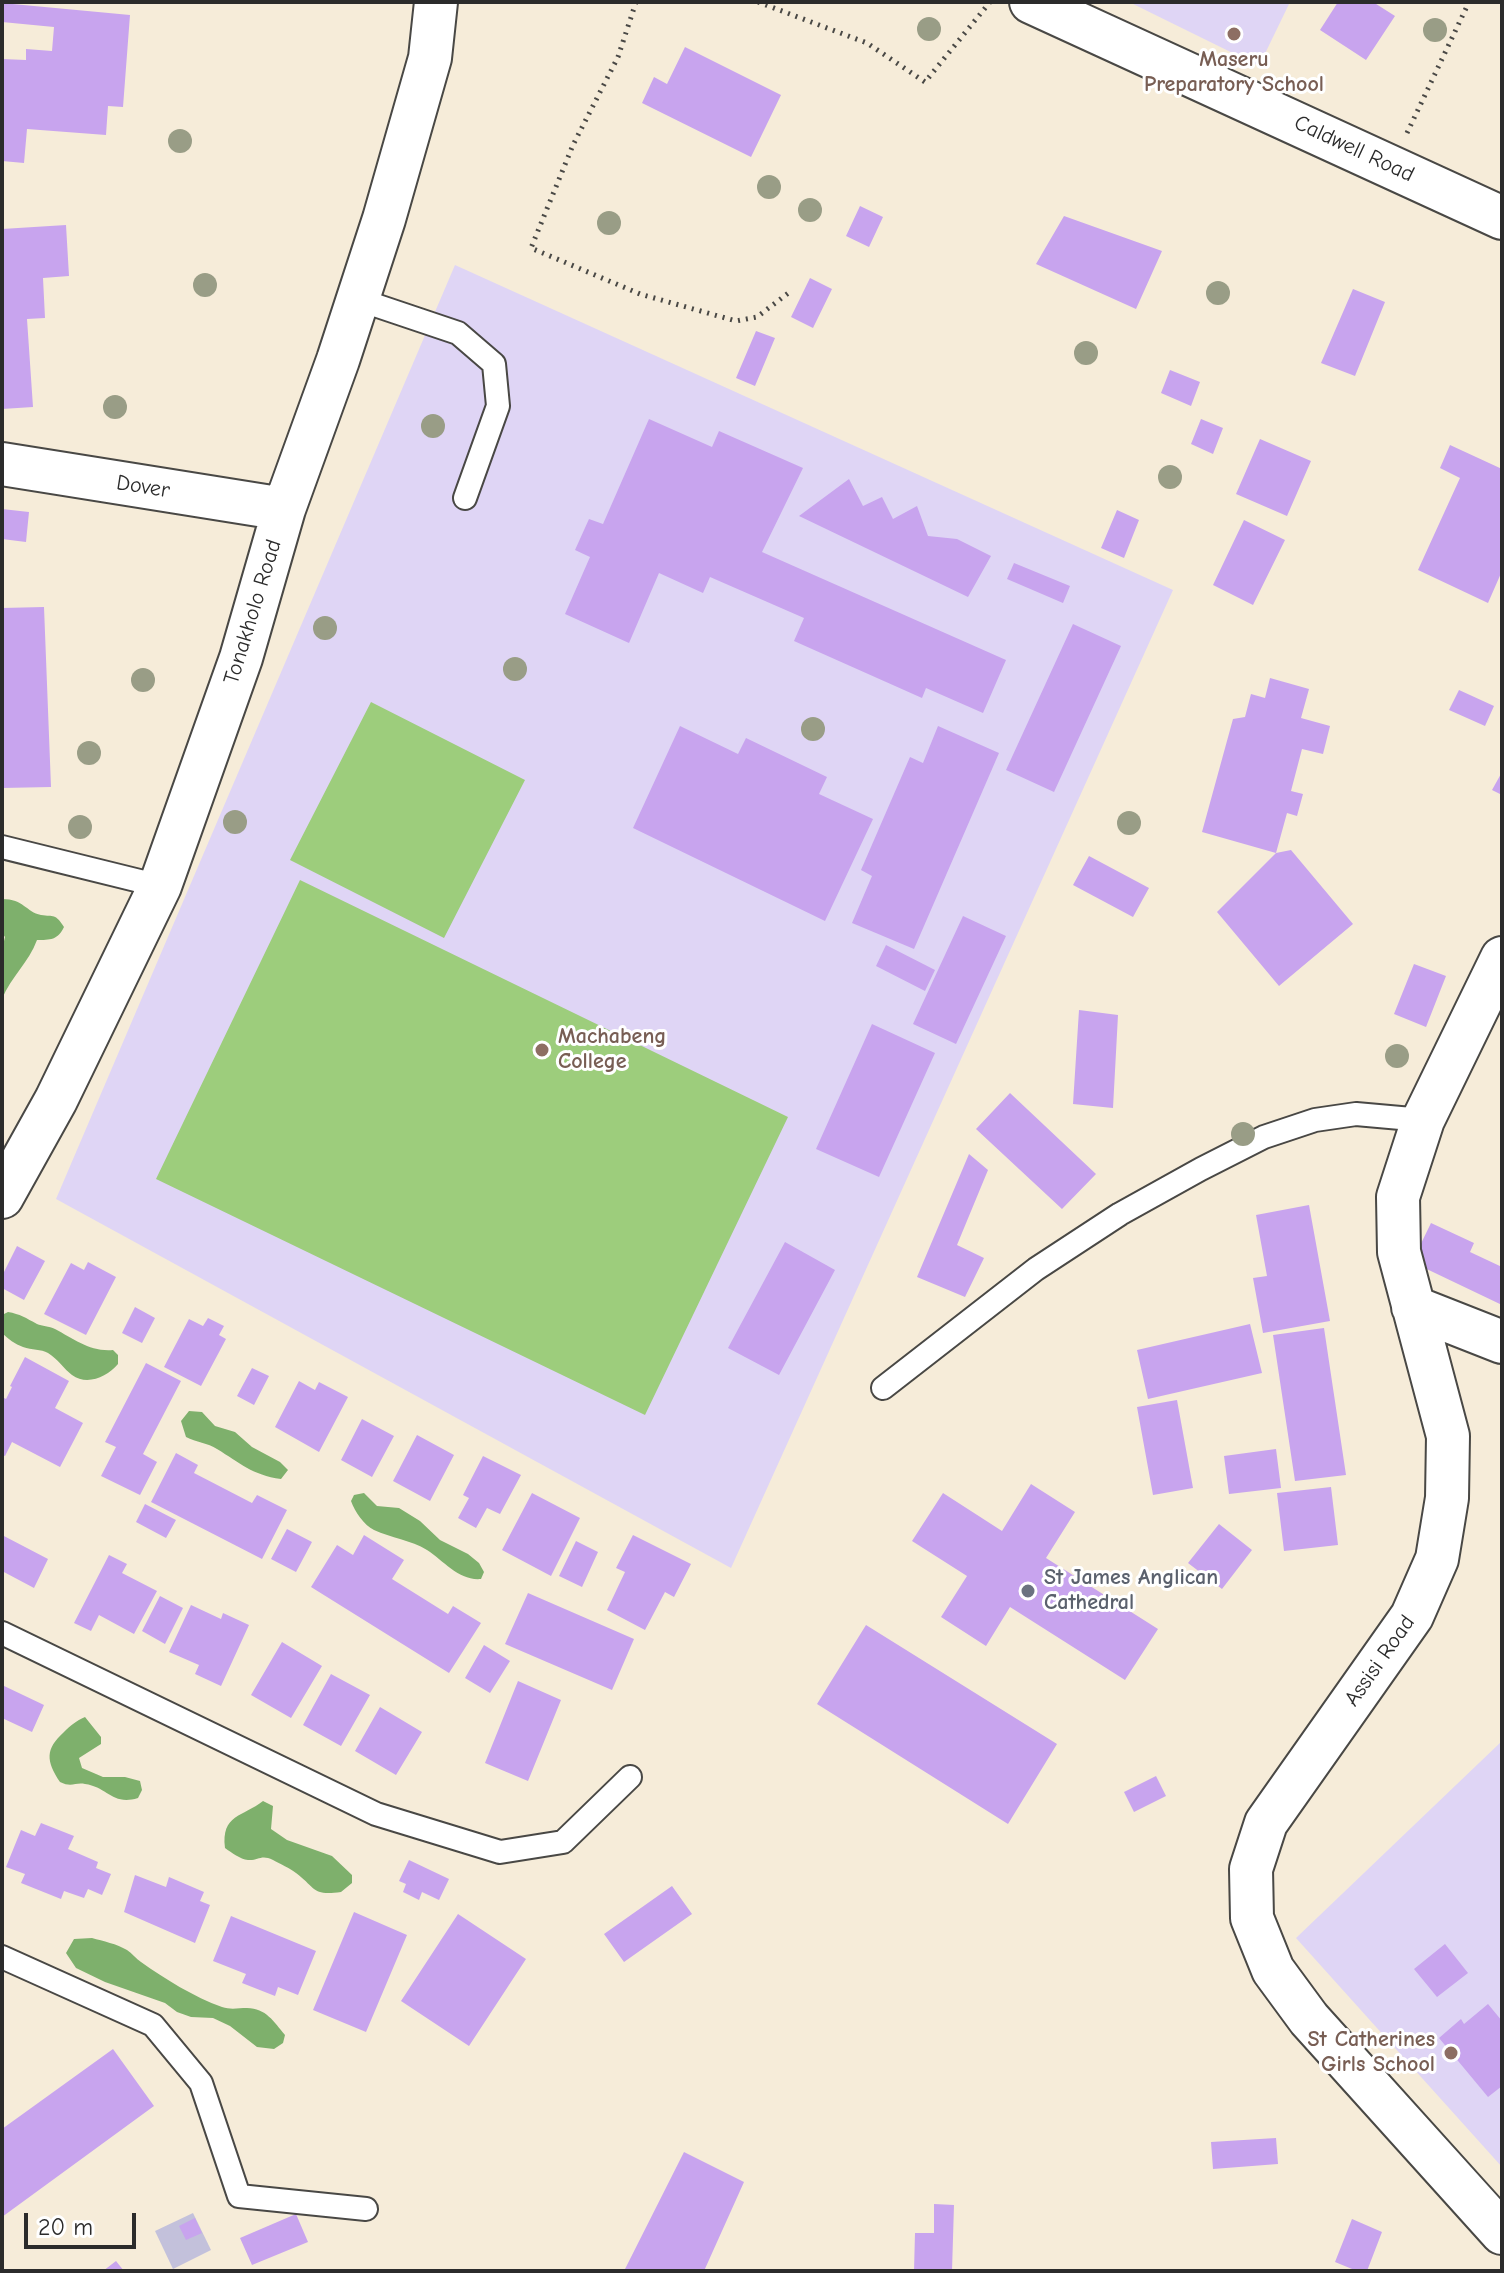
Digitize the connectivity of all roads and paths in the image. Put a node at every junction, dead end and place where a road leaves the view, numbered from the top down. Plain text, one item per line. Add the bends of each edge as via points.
1 (436, 2) edge
2 (636, 2) edge
3 (758, 2) edge
4 (990, 2) edge
5 (1031, 2) edge
6 (1469, 2) edge
7 (1391, 166) junction
8 (1502, 218) edge
9 (791, 291) dead end
10 (357, 299) junction
11 (2, 464) edge
12 (465, 498) dead end
13 (284, 509) junction
14 (2, 847) edge
15 (160, 886) junction
16 (1502, 958) edge
17 (1423, 1120) junction
18 (2, 1197) edge
19 (1413, 1307) junction
20 (1502, 1342) edge
21 (883, 1388) dead end
22 (2, 1633) edge
23 (630, 1777) dead end
24 (2, 1957) edge
25 (366, 2209) dead end
26 (1502, 2233) edge

1 - 10 street, Tonakholo Road via 430,58
2 - 9 path via 618,57 573,145 531,248 640,294 736,321 757,317
3 - 4 path via 867,43 925,82
5 - 7 street, Caldwell Road
6 - 7 path
7 - 8 street, Caldwell Road
10 - 12 lane via 458,333 494,364 498,406
10 - 13 street, Tonakholo Road
11 - 13 street, Dover
13 - 15 street, Tonakholo Road via 241,658
14 - 15 lane
15 - 18 street, Tonakholo Road via 56,1100
16 - 17 street, Assisi Road
17 - 19 street, Assisi Road via 1398,1197 1399,1252
17 - 21 lane via 1356,1114 1315,1120 1264,1137 1120,1214 1036,1269
19 - 20 street
19 - 26 street, Assisi Road via 1448,1436 1447,1498 1437,1559 1412,1616 1266,1823 1251,1869 1252,1918 1273,1970 1309,2019
22 - 23 lane via 376,1814 500,1852 563,1842
24 - 25 lane via 153,2025 201,2083 239,2196

